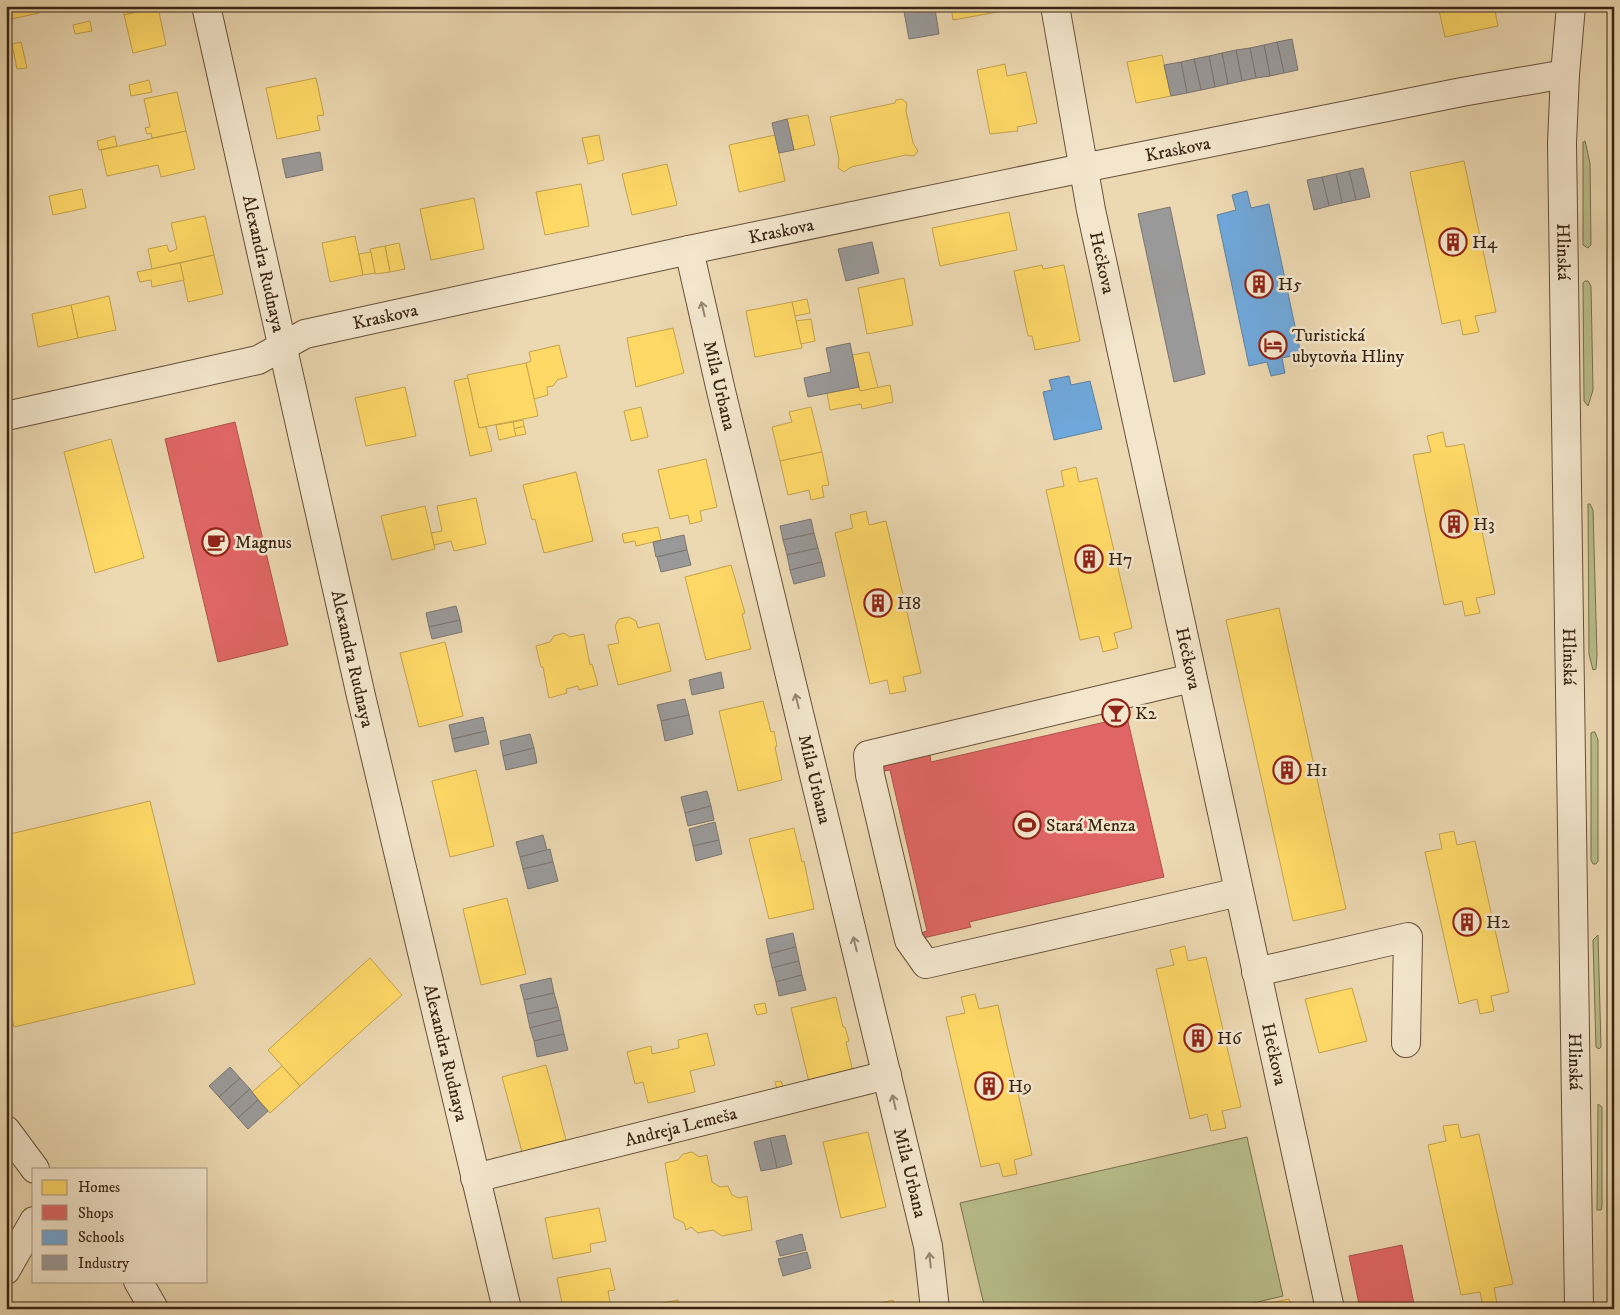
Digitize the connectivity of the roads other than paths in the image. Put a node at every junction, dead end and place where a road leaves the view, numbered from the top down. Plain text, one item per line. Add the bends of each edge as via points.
1 (206, 6) edge
2 (1055, 6) edge
3 (1571, 6) edge
4 (1565, 74) junction
5 (1083, 168) junction
6 (690, 250) junction
7 (282, 346) junction
8 (6, 416) edge
9 (1192, 678) junction
10 (1239, 892) junction
11 (1256, 972) junction
12 (1406, 1043) dead end
13 (888, 1075) junction
14 (6, 1130) edge
15 (34, 1168) edge
16 (475, 1178) junction
17 (32, 1224) edge
18 (6, 1270) edge
19 (139, 1282) edge
20 (154, 1309) edge
21 (507, 1309) edge
22 (935, 1309) edge
23 (1330, 1309) edge
24 (1578, 1309) edge

1 - 7 street, Alexandra Rudnaya
2 - 5 street, Hečkova
3 - 4 street, Hlinská
4 - 5 street, Kraskova
4 - 24 street, Hlinská via 1562,144
5 - 6 street, Kraskova
5 - 9 street, Hečkova
6 - 7 street, Kraskova via 305,334
13 -> 6 street, Mila Urbana via 721,391
7 - 8 street, Kraskova via 258,360
7 - 16 street, Alexandra Rudnaya
9 - 10 street, Hečkova
9 - 10 street via 868,755 870,774 909,940 926,964
10 - 11 street, Hečkova
11 - 12 street via 1408,937
11 - 23 street, Hečkova
13 - 16 street, Andreja Lemeša
22 -> 13 street, Mila Urbana via 928,1246
14 - 15 street
16 - 21 street, Alexandra Rudnaya
17 - 18 street
19 - 20 street

